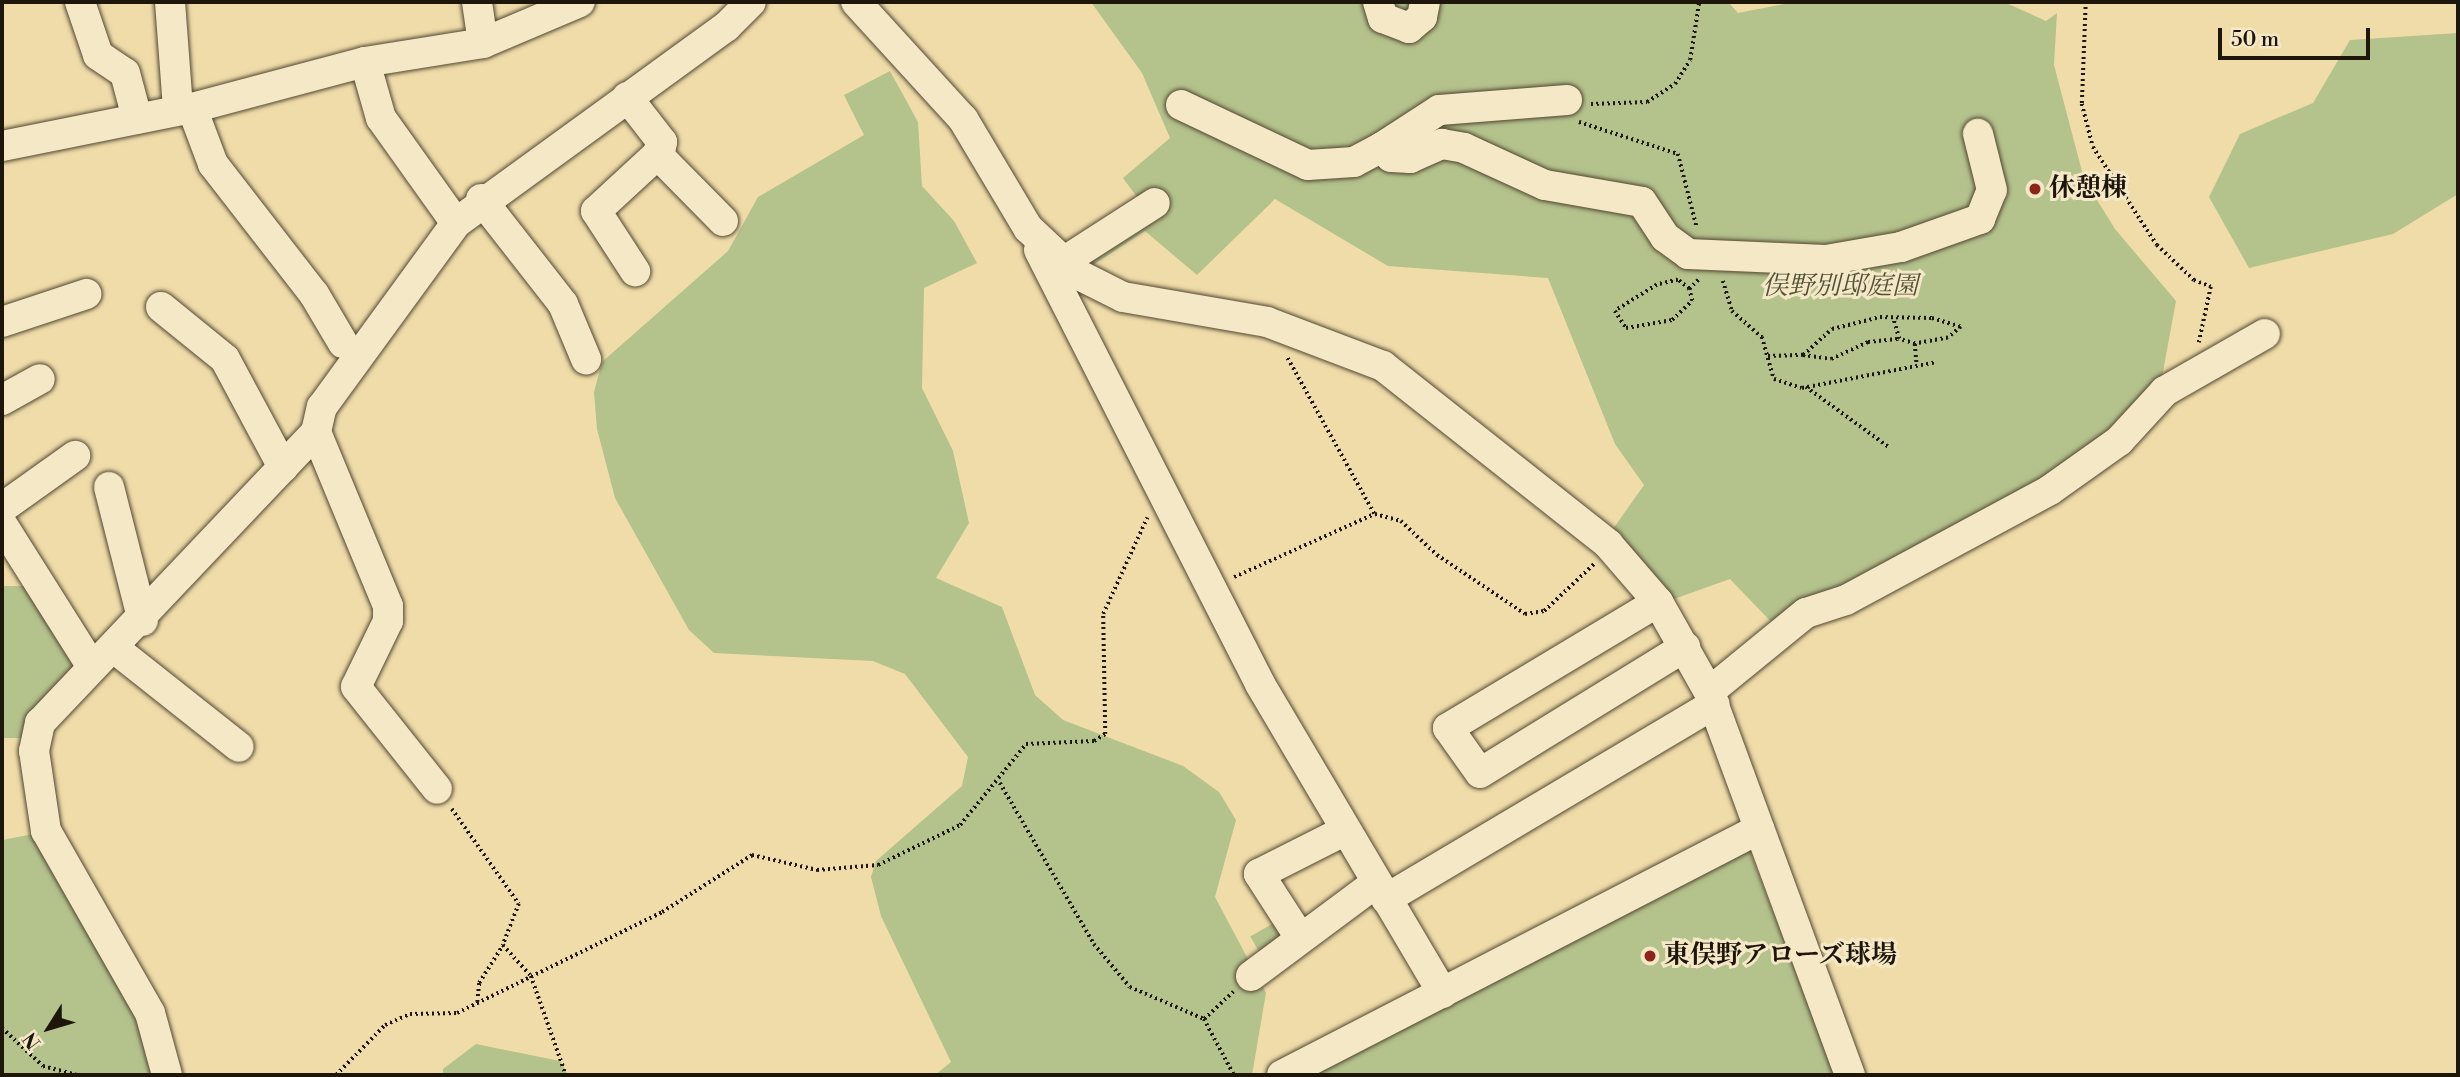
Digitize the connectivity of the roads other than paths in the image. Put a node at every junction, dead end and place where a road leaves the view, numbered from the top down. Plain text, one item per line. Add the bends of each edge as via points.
1 (79, 2) edge
2 (170, 2) edge
3 (477, 2) edge
4 (580, 2) edge
5 (751, 2) edge
6 (856, 2) edge
7 (1378, 2) edge
8 (1425, 2) edge
9 (483, 43) junction
10 (365, 62) junction
11 (626, 97) junction
12 (1181, 105) dead end
13 (186, 108) junction
14 (1572, 110) road end
15 (137, 118) junction
16 (1978, 134) dead end
17 (2, 146) edge
18 (1382, 147) junction
19 (657, 154) junction
20 (481, 199) junction
21 (1155, 203) dead end
22 (723, 221) dead end
23 (456, 223) junction
24 (1028, 228) junction
25 (1063, 262) junction
26 (635, 271) dead end
27 (86, 294) dead end
28 (161, 307) dead end
29 (2, 322) edge
30 (2265, 334) dead end
31 (343, 343) dead end
32 (586, 359) dead end
33 (40, 379) dead end
34 (2, 400) edge
35 (316, 432) junction
36 (75, 456) dead end
37 (283, 467) junction
38 (109, 487) dead end
39 (2, 508) edge
40 (2, 524) edge
41 (1658, 602) junction
42 (143, 621) junction
43 (1685, 647) junction
44 (103, 658) junction
45 (1712, 698) junction
46 (239, 747) dead end
47 (437, 789) road end
48 (1759, 829) junction
49 (1344, 831) junction
50 (1381, 891) junction
51 (1299, 936) junction
52 (1251, 976) road end
53 (1443, 993) junction
54 (1296, 1072) edge
55 (167, 1075) edge
56 (1850, 1075) edge

1 - 15 street via 98,55 125,73
2 - 13 street
3 - 9 street
4 - 9 street
5 - 11 street
6 - 24 street via 963,118
7 - 8 street via 1383,18 1409,28 1422,17
9 - 10 street
10 - 13 street
10 - 23 street via 381,118
11 - 19 street via 662,142
11 - 20 street
12 - 18 street via 1308,165 1354,162
13 - 15 street
13 - 31 street via 213,164 314,294
14 - 18 street via 1439,110
15 - 17 street
16 - 18 street via 1993,190 1980,219 1957,232 1856,258 1688,254 1665,237 1642,202 1545,185 1464,148 1443,144 1410,158 1391,157
19 - 22 street
19 - 26 street via 596,211
20 - 23 street
20 - 32 street via 563,304
21 - 25 street
23 - 35 street via 322,407
24 - 25 street
24 - 49 street
25 - 41 street via 1123,297 1267,321 1383,366 1608,544
27 - 29 street
28 - 37 street via 225,359
30 - 45 street via 2175,384 2119,441 2039,496 1846,600 1806,613
33 - 34 street
35 - 37 street
35 - 47 street via 388,606 388,621 356,687
36 - 39 street
37 - 42 street
38 - 42 street
40 - 44 street
41 - 43 street
41 - 43 street via 1448,728 1480,773
42 - 44 street
43 - 45 street
44 - 46 street
44 - 55 street via 40,723 34,751 38,805 72,885 150,1013
45 - 48 street
45 - 50 street
48 - 53 street via 1576,919
48 - 56 street
49 - 50 street
49 - 51 street via 1259,874
50 - 51 street
50 - 53 street
51 - 52 street
53 - 54 street

